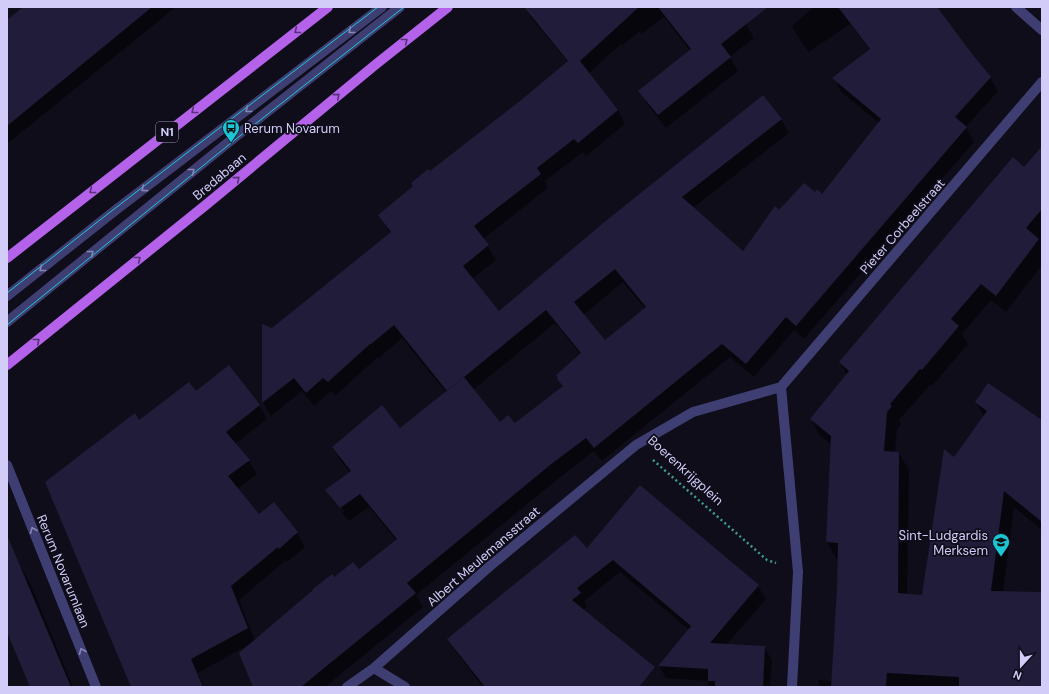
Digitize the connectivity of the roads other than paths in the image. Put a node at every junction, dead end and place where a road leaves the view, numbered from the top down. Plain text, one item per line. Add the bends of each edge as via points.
1 (328, 7) edge
2 (382, 7) edge
3 (400, 7) edge
4 (448, 7) edge
5 (1016, 7) edge
6 (1042, 30) edge
7 (1042, 82) edge
8 (7, 258) edge
9 (7, 296) edge
10 (7, 322) edge
11 (7, 365) edge
12 (781, 387) junction
13 (636, 445) joint
14 (7, 465) edge
15 (374, 668) junction
16 (96, 687) edge
17 (347, 687) edge
18 (405, 687) edge
19 (792, 687) edge

1 -> 8 main road, N1
2 -> 9 street
10 -> 3 street
11 -> 4 main road, Bredabaan
5 - 6 street
7 - 12 street, Pieter Corbeelstraat
12 - 13 street, Boerenkrijgplein via 693,412
12 - 19 street via 798,572
13 - 15 street, Albert Meulemansstraat via 490,566
16 -> 14 street, Rerum Novarumlaan
15 - 17 street, Albert Meulemansstraat
15 - 18 street

